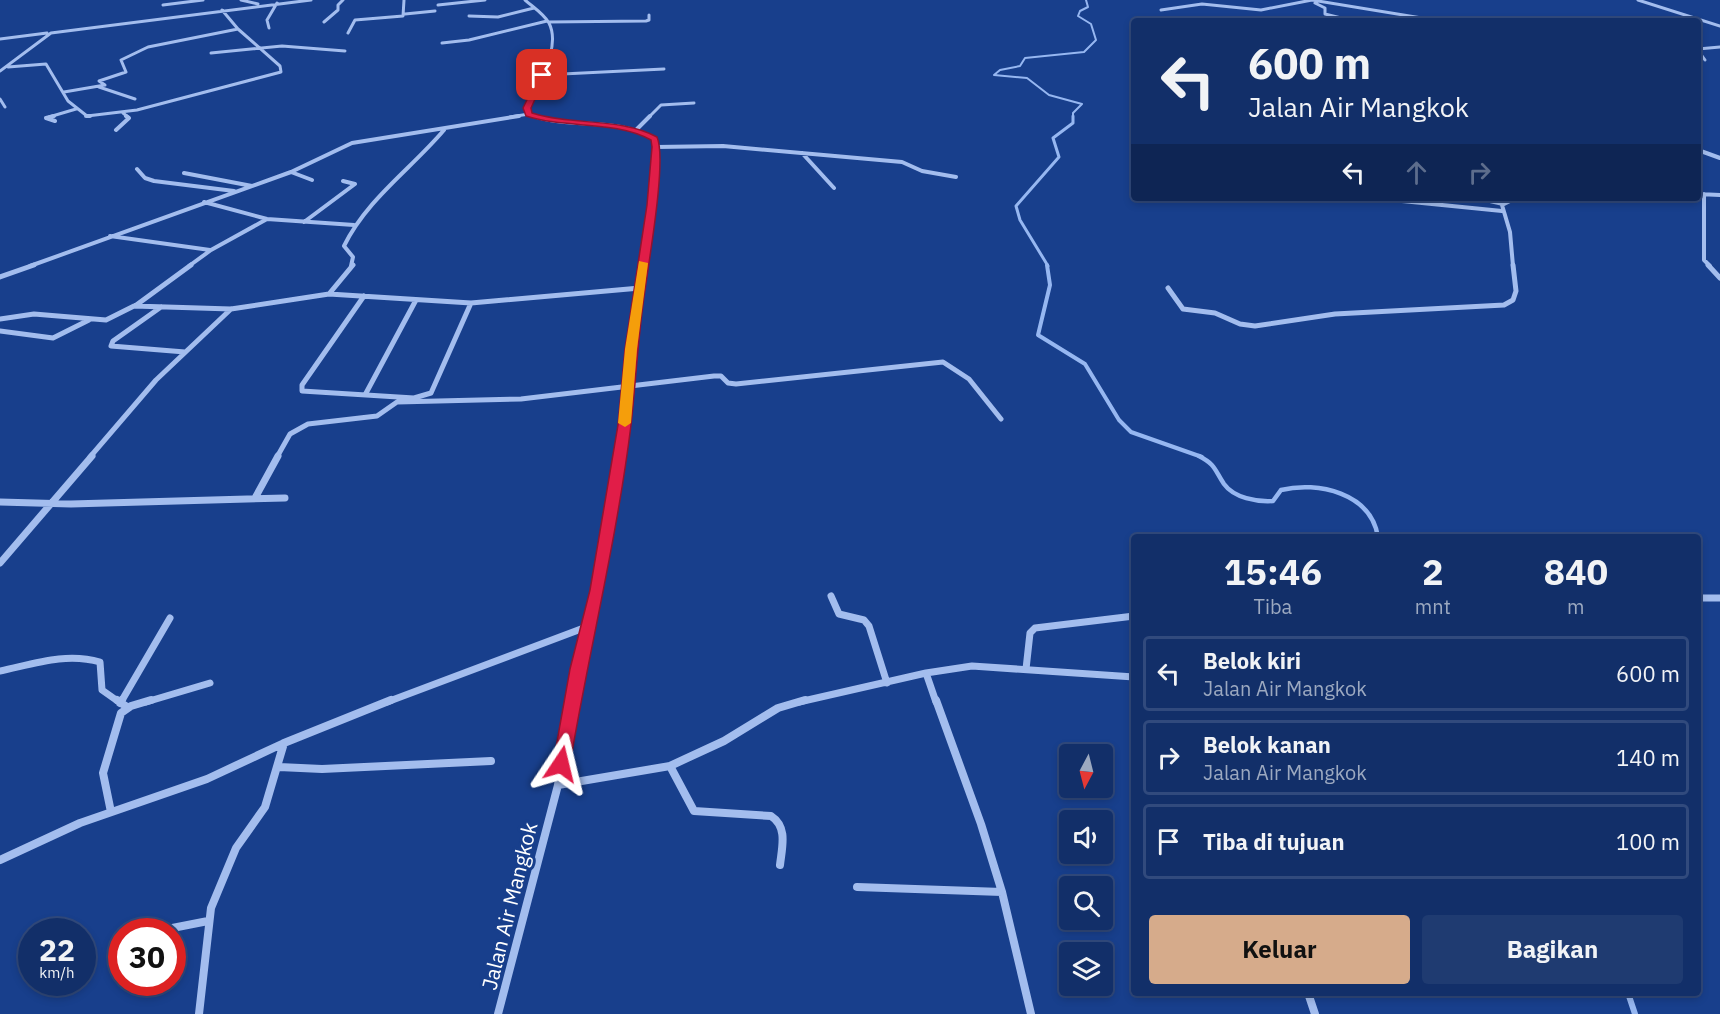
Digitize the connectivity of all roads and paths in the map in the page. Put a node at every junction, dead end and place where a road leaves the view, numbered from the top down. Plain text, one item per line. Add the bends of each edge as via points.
1 (203, 0) edge
2 (241, 0) edge
3 (311, 0) edge
4 (343, 0) edge
5 (404, 0) edge
6 (485, 0) edge
7 (525, 0) edge
8 (1638, 0) edge
9 (1311, 1) edge
10 (277, 3) junction
11 (163, 5) dead end
12 (262, 5) junction
13 (438, 5) dead end
14 (534, 8) junction
15 (222, 10) junction
16 (1161, 10) dead end
17 (435, 11) dead end
18 (405, 14) junction
19 (649, 15) dead end
20 (469, 16) dead end
21 (1341, 18) dead end
22 (1421, 18) edge
23 (1695, 18) edge
24 (1701, 20) edge
25 (547, 21) junction
26 (324, 22) dead end
27 (1720, 26) edge
28 (269, 28) dead end
29 (238, 29) junction
30 (51, 33) junction
31 (348, 33) dead end
32 (0, 39) edge
33 (442, 43) dead end
34 (258, 47) junction
35 (1720, 47) edge
36 (1701, 49) edge
37 (345, 51) dead end
38 (211, 53) dead end
39 (1701, 54) edge
40 (1705, 60) dead end
41 (8, 67) junction
42 (664, 69) dead end
43 (0, 70) edge
44 (542, 75) junction
45 (99, 87) junction
46 (64, 93) junction
47 (0, 99) edge
48 (135, 99) dead end
49 (694, 104) dead end
50 (5, 107) dead end
51 (76, 109) junction
52 (123, 113) junction
53 (529, 114) junction
54 (55, 121) dead end
55 (637, 129) junction
56 (116, 130) dead end
57 (444, 130) junction
58 (656, 147) junction
59 (1701, 151) edge
60 (802, 153) junction
61 (1720, 158) edge
62 (136, 168) dead end
63 (291, 172) junction
64 (184, 173) dead end
65 (956, 177) dead end
66 (312, 180) dead end
67 (343, 181) dead end
68 (253, 186) junction
69 (834, 188) dead end
70 (237, 192) junction
71 (1701, 194) edge
72 (1720, 195) edge
73 (1402, 201) edge
74 (1490, 201) edge
75 (1510, 201) edge
76 (203, 202) junction
77 (1503, 204) junction
78 (1502, 211) junction
79 (267, 219) junction
80 (303, 222) junction
81 (354, 225) junction
82 (110, 236) junction
83 (211, 250) junction
84 (0, 277) edge
85 (1720, 278) edge
86 (640, 288) junction
87 (1167, 288) dead end
88 (329, 294) junction
89 (364, 296) junction
90 (416, 300) junction
91 (471, 303) junction
92 (134, 306) junction
93 (161, 307) junction
94 (231, 309) junction
95 (0, 319) edge
96 (89, 319) junction
97 (0, 331) edge
98 (185, 352) junction
99 (628, 385) junction
100 (365, 395) junction
101 (1001, 419) dead end
102 (255, 498) junction
103 (285, 498) dead end
104 (0, 502) edge
105 (48, 506) junction
106 (0, 563) edge
107 (831, 596) dead end
108 (1701, 598) edge
109 (1720, 598) edge
110 (1131, 616) edge
111 (170, 618) dead end
112 (589, 626) junction
113 (1026, 669) junction
114 (0, 671) edge
115 (926, 673) junction
116 (1131, 677) edge
117 (210, 683) dead end
118 (887, 683) junction
119 (124, 705) junction
120 (284, 743) junction
121 (491, 761) dead end
122 (670, 766) junction
123 (279, 767) junction
124 (558, 785) junction
125 (111, 812) junction
126 (0, 860) edge
127 (780, 866) dead end
128 (857, 887) dead end
129 (1002, 892) junction
130 (208, 921) junction
131 (186, 925) edge
132 (1309, 996) edge
133 (199, 1014) edge
134 (498, 1014) edge
135 (1031, 1014) edge
136 (1315, 1014) edge

1 - 11 street
2 - 12 street
3 - 10 street
4 - 26 street
5 - 18 street
6 - 13 street
7 - 14 street
8 - 23 street
9 - 16 street via 1261,10 1202,4
9 - 21 street via 1323,6 1325,14
9 - 22 street
10 - 12 street
10 - 28 street via 267,20
12 - 15 street
14 - 20 street via 498,17
14 - 25 street
15 - 29 street
15 - 30 street
17 - 18 street
18 - 31 street via 355,20
19 - 25 street via 646,21
24 - 27 street
25 - 33 street via 477,40
25 - 44 street via 552,32
29 - 34 street
29 - 45 street via 138,50 121,60 126,72 102,79 99,81 105,85
30 - 32 street
30 - 41 street
34 - 37 street
34 - 38 street
34 - 52 street via 280,66 281,72
35 - 36 street
39 - 40 street
41 - 43 street
41 - 46 street via 46,64
42 - 44 street
44 - 53 street via 527,108
45 - 46 street
45 - 48 street
46 - 51 street
47 - 50 street
49 - 55 street via 661,105
51 - 52 street via 87,116
51 - 54 street via 47,115
52 - 56 street via 129,118
53 - 55 street via 547,120
53 - 57 street
55 - 58 street via 654,139
57 - 63 street via 352,143
57 - 81 street
58 - 60 street via 723,146
58 - 86 street, Jalan Air Mangkok
59 - 61 street
60 - 65 street via 906,162 922,171
60 - 69 street
62 - 70 street via 154,181
63 - 66 street
63 - 68 street
64 - 68 street
67 - 80 street via 355,184
68 - 70 street
70 - 76 street
71 - 72 street
71 - 85 street via 1704,260
73 - 78 street
74 - 77 street
75 - 77 street
76 - 79 street
76 - 82 street
77 - 78 street
78 - 87 street via 1510,232 1516,291 1513,300 1504,305 1404,308 1250,326 1214,312 1181,309
79 - 80 street
79 - 83 street
80 - 81 street
81 - 88 street via 344,246 354,263
82 - 83 street
82 - 84 street
83 - 92 street
86 - 91 street
86 - 99 street, Jalan Air Mangkok
88 - 89 street
88 - 94 street
89 - 90 street
89 - 100 street via 301,388 307,392
90 - 91 street
90 - 100 street
91 - 100 street via 431,393 414,398
92 - 93 street
92 - 96 street via 110,319
93 - 94 street
93 - 98 street via 111,346
94 - 98 street
95 - 96 street via 34,314
96 - 97 street via 54,339
98 - 105 street
99 - 101 street via 714,375 736,384 943,362 968,376
99 - 102 street via 521,399 397,402 368,419 308,424 290,434
99 - 112 street, Jalan Air Mangkok
102 - 103 street
102 - 105 street
104 - 105 street
105 - 106 street
107 - 118 street via 839,614 868,624
108 - 109 street
110 - 113 street via 1035,628 1030,633
111 - 119 street
112 - 120 street
112 - 124 street, Jalan Air Mangkok
113 - 115 street via 972,666
113 - 116 street
114 - 119 street via 70,657 89,658 100,662 102,690
115 - 118 street
115 - 129 street
117 - 119 street
118 - 122 street via 778,708 724,741
119 - 125 street via 103,773
120 - 123 street
120 - 125 street via 207,779
121 - 123 street via 322,769
122 - 124 street
122 - 127 street via 694,811 771,816 779,821 783,831
123 - 130 street via 259,819 234,854
124 - 134 street, Jalan Air Mangkok
125 - 126 street
128 - 129 street
129 - 135 street
130 - 131 street
130 - 133 street
132 - 136 street

